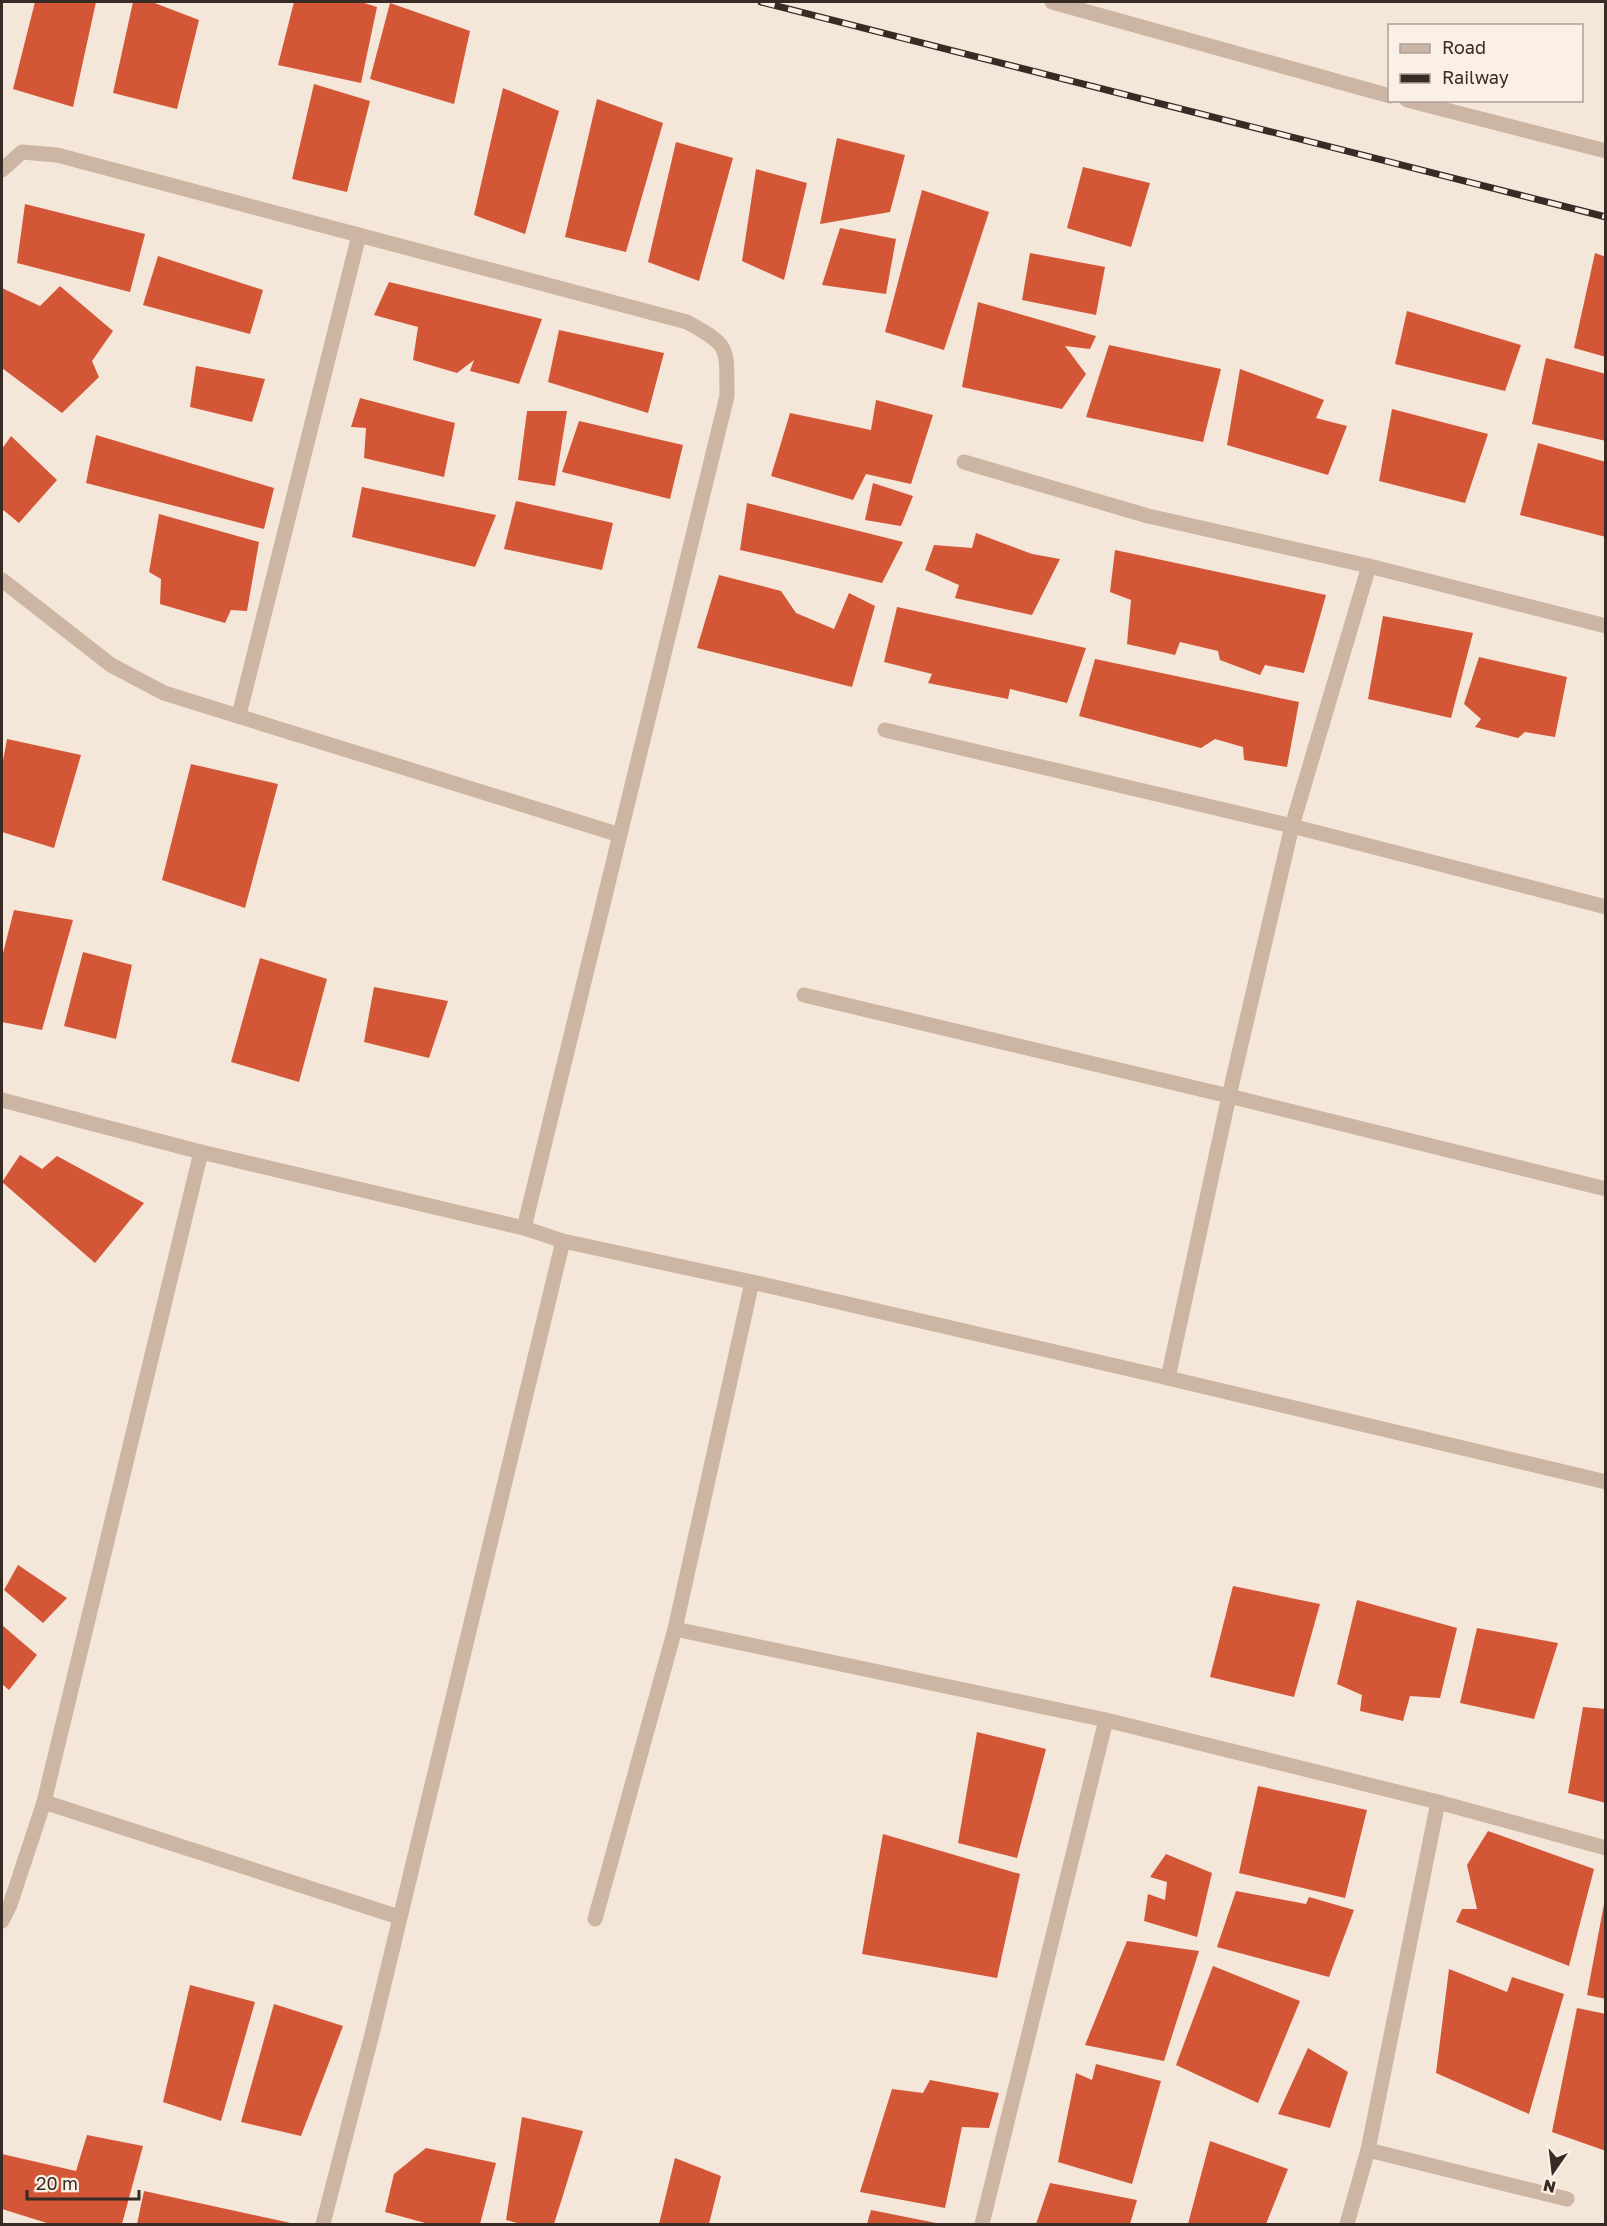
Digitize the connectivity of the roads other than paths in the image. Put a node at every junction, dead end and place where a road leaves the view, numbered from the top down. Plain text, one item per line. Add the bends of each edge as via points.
1 (1052, 2) edge
2 (1388, 96) edge
3 (1415, 102) edge
4 (1605, 151) edge
5 (2, 170) edge
6 (359, 235) junction
7 (964, 462) dead end
8 (1369, 566) junction
9 (2, 580) edge
10 (1605, 626) edge
11 (239, 716) junction
12 (885, 730) dead end
13 (1292, 826) junction
14 (620, 835) junction
15 (1605, 907) edge
16 (804, 995) dead end
17 (1228, 1096) junction
18 (2, 1100) edge
19 (201, 1152) junction
20 (1605, 1189) edge
21 (524, 1228) junction
22 (563, 1241) junction
23 (752, 1282) junction
24 (1168, 1378) junction
25 (1605, 1482) edge
26 (675, 1629) junction
27 (1106, 1720) junction
28 (44, 1802) junction
29 (1438, 1802) junction
30 (1605, 1848) edge
31 (399, 1917) junction
32 (595, 1919) dead end
33 (2, 1921) edge
34 (1368, 2150) junction
35 (1567, 2199) dead end
36 (323, 2224) edge
37 (982, 2224) edge
38 (1347, 2224) edge

1 - 2 street
3 - 4 street
5 - 6 street via 22,152 57,155
6 - 11 street
6 - 14 street via 687,322 716,338 726,352 727,396
7 - 8 street via 1148,516
8 - 10 street
8 - 13 street
9 - 11 street via 111,665 164,693
11 - 14 street
12 - 13 street
13 - 15 street
13 - 17 street
14 - 21 street
16 - 17 street
17 - 20 street
17 - 24 street
18 - 19 street
19 - 21 street
19 - 28 street
21 - 22 street
22 - 23 street
22 - 31 street
23 - 24 street
23 - 26 street
24 - 25 street
26 - 27 street
26 - 32 street
27 - 29 street
27 - 37 street
28 - 31 street
28 - 33 street
29 - 30 street
29 - 34 street
31 - 36 street
34 - 35 street
34 - 38 street

